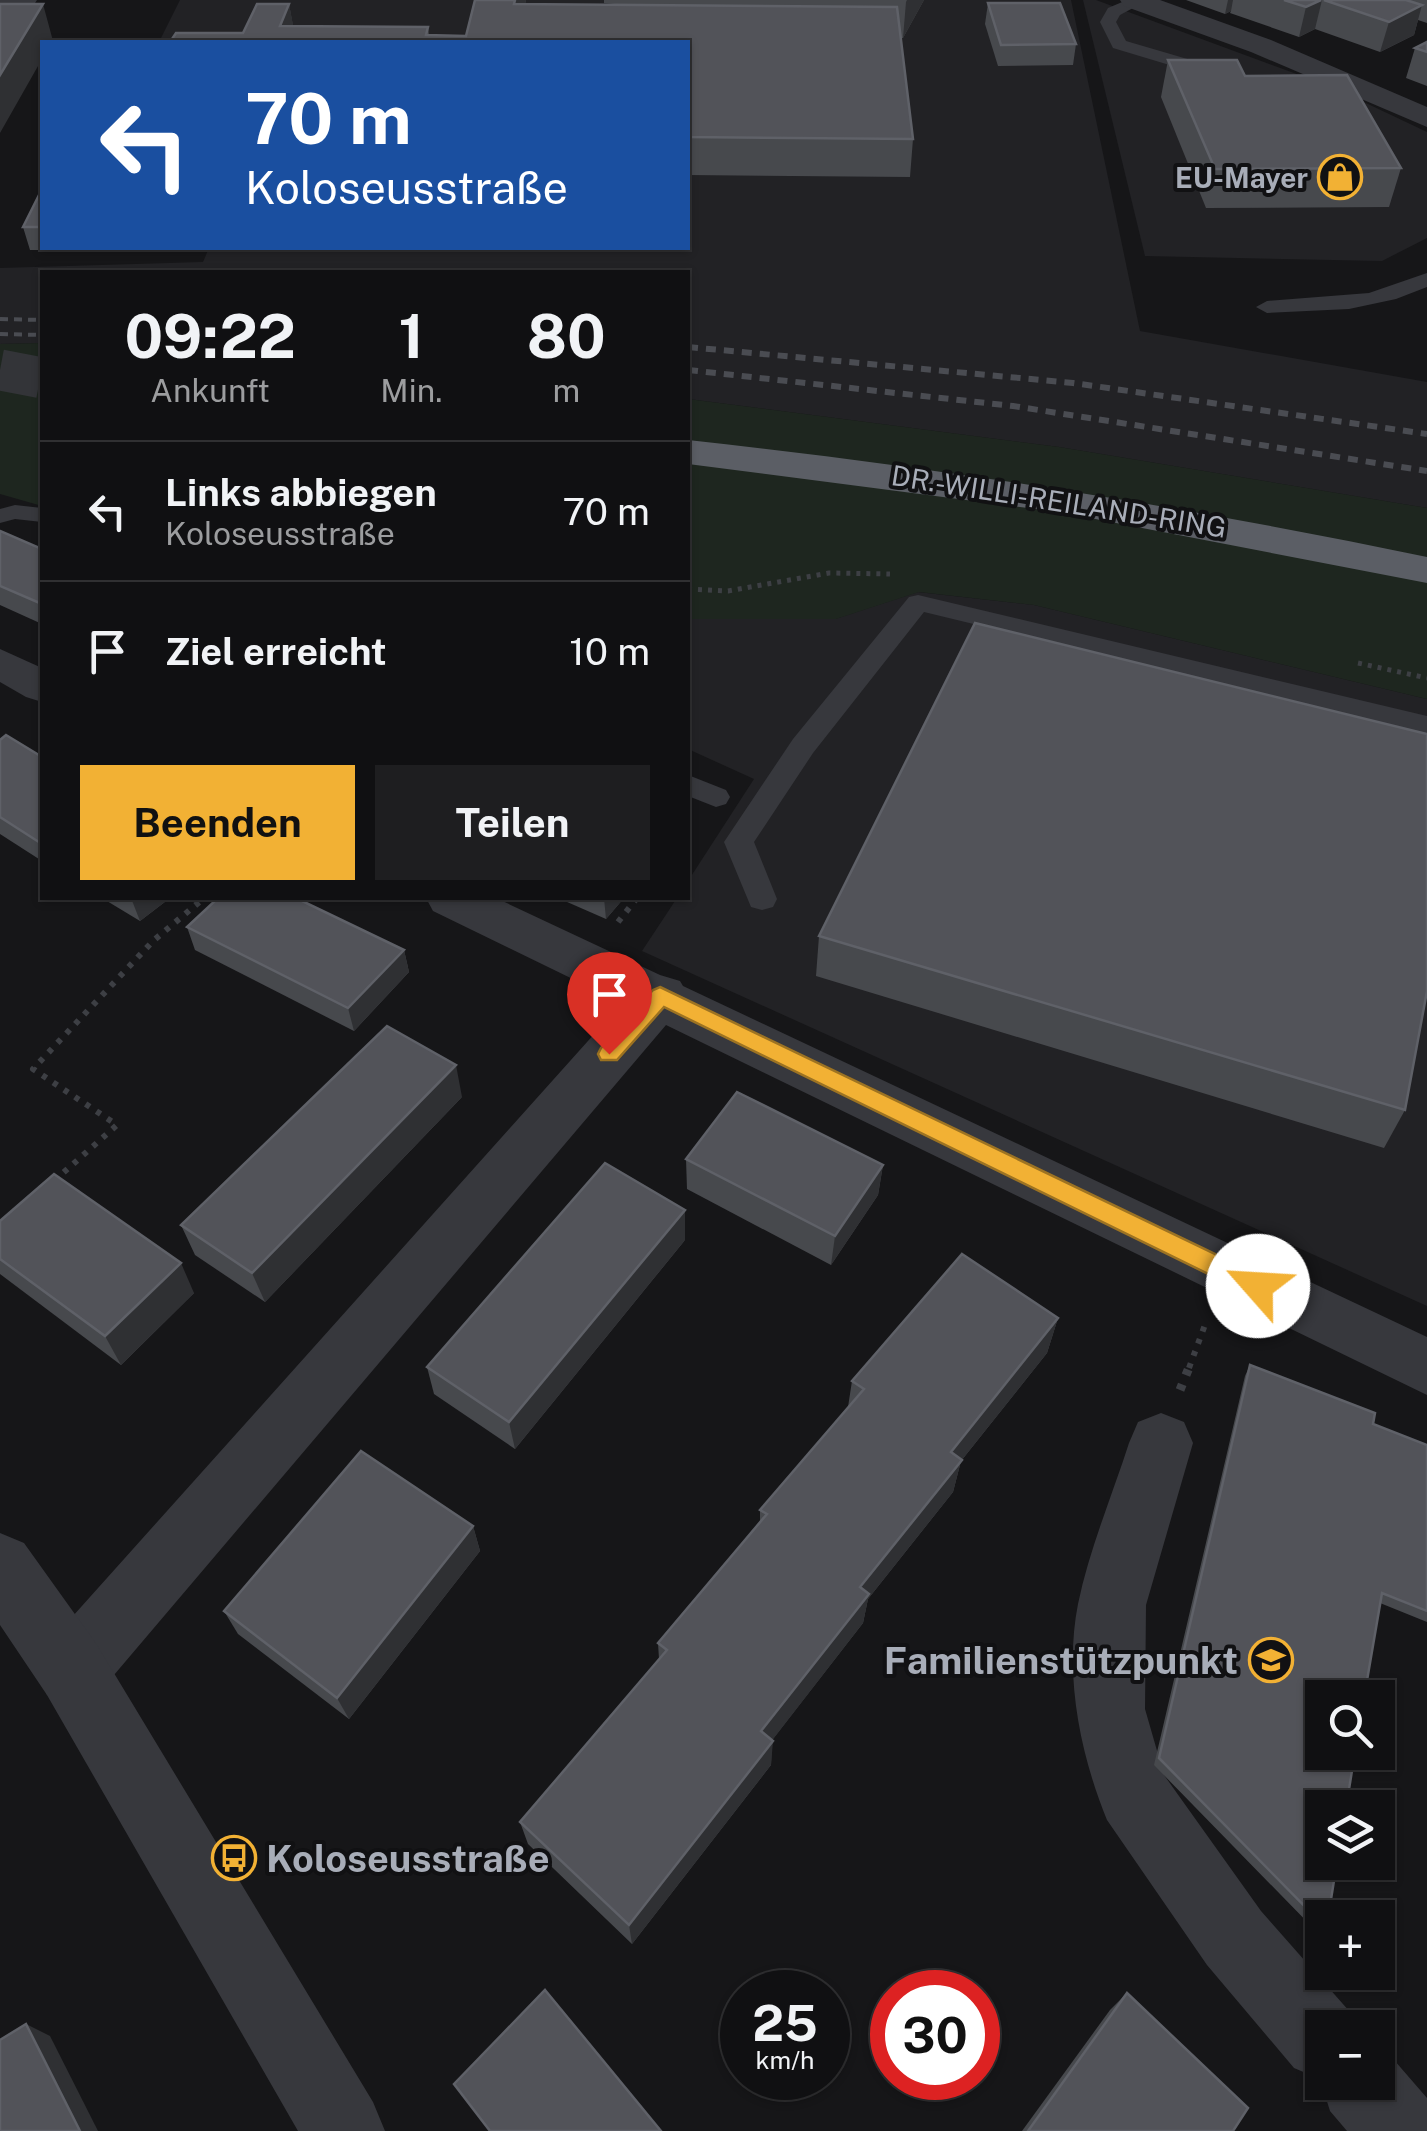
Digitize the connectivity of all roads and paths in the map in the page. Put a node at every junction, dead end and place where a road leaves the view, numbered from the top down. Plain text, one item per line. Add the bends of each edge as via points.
1 (23, 0) edge
2 (1136, 1) edge
3 (0, 3) edge
4 (1228, 77) edge
5 (1427, 118) edge
6 (1427, 279) edge
7 (1267, 308) dead end
8 (690, 452) edge
9 (0, 516) edge
10 (40, 516) edge
11 (1427, 570) edge
12 (0, 663) edge
13 (40, 686) edge
14 (1427, 725) edge
15 (690, 785) edge
16 (716, 798) dead end
17 (202, 900) edge
18 (454, 900) edge
19 (762, 900) dead end
20 (660, 996) junction
21 (44, 1189) edge
22 (1226, 1271) junction
23 (1427, 1367) edge
24 (1161, 1443) joint
25 (0, 1566) edge
26 (72, 1670) junction
27 (1305, 2020) edge
28 (1375, 2100) edge
29 (344, 2131) edge
30 (1402, 2131) edge

1 - 3 street
2 - 4 lane via 1108,22 1119,44
2 - 5 street
6 - 7 lane via 1359,302
8 - 11 highway, DR.-WILLI-REILAND-RING via 858,469 1256,532
9 - 10 lane
12 - 13 street
14 - 19 lane via 918,603 803,746 739,842
15 - 16 lane
17 - 21 path via 153,941 33,1069 117,1125
18 - 20 street
20 - 22 street
20 - 26 street
22 - 23 street
22 - 24 path
24 - 27 street via 1112,1605 1109,1708 1133,1794 1234,1938
25 - 26 street
26 - 29 street
28 - 30 street

